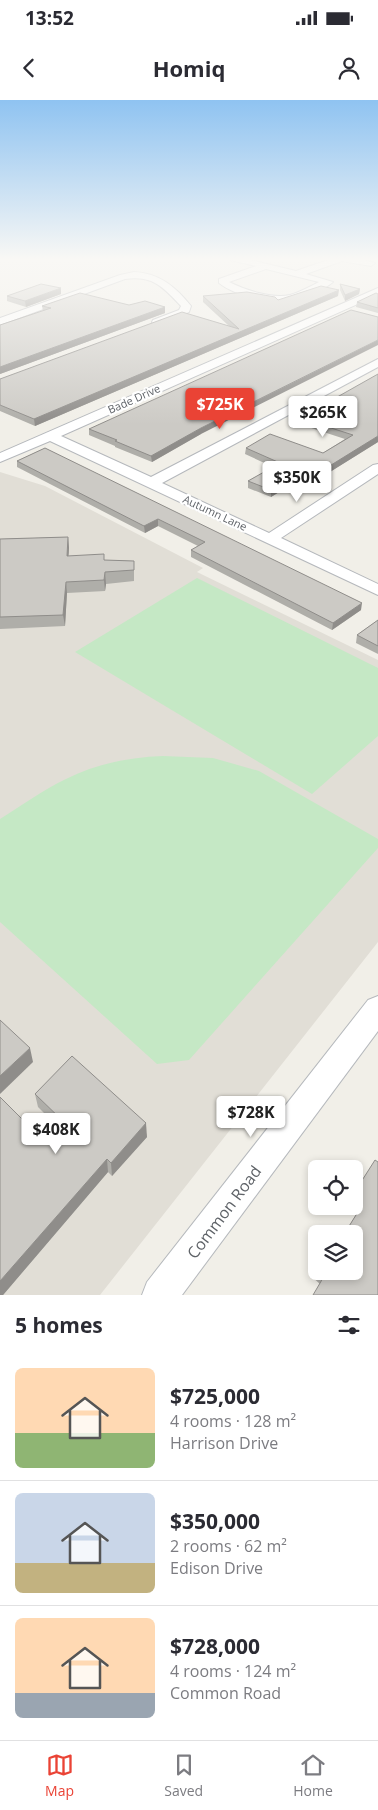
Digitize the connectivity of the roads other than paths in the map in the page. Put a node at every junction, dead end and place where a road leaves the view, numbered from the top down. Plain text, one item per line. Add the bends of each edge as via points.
1 (17, 314) edge
2 (24, 314) edge
3 (177, 314) edge
4 (326, 314) edge
5 (21, 315) junction
6 (0, 322) edge
7 (149, 325) edge
8 (378, 362) edge
9 (51, 436) junction
10 (0, 458) edge
11 (378, 468) edge
12 (151, 483) junction
13 (270, 539) junction
14 (378, 590) edge
15 (378, 1009) edge
16 (160, 1295) edge

1 - 5 street
2 - 5 street
3 - 7 street
4 - 9 street, Bade Drive
5 - 6 street
8 - 12 street
9 - 10 street, Bade Drive
9 - 12 street, Autumn Lane
11 - 13 street
12 - 13 street, Autumn Lane
13 - 14 street, Autumn Lane
15 - 16 street, Common Road

